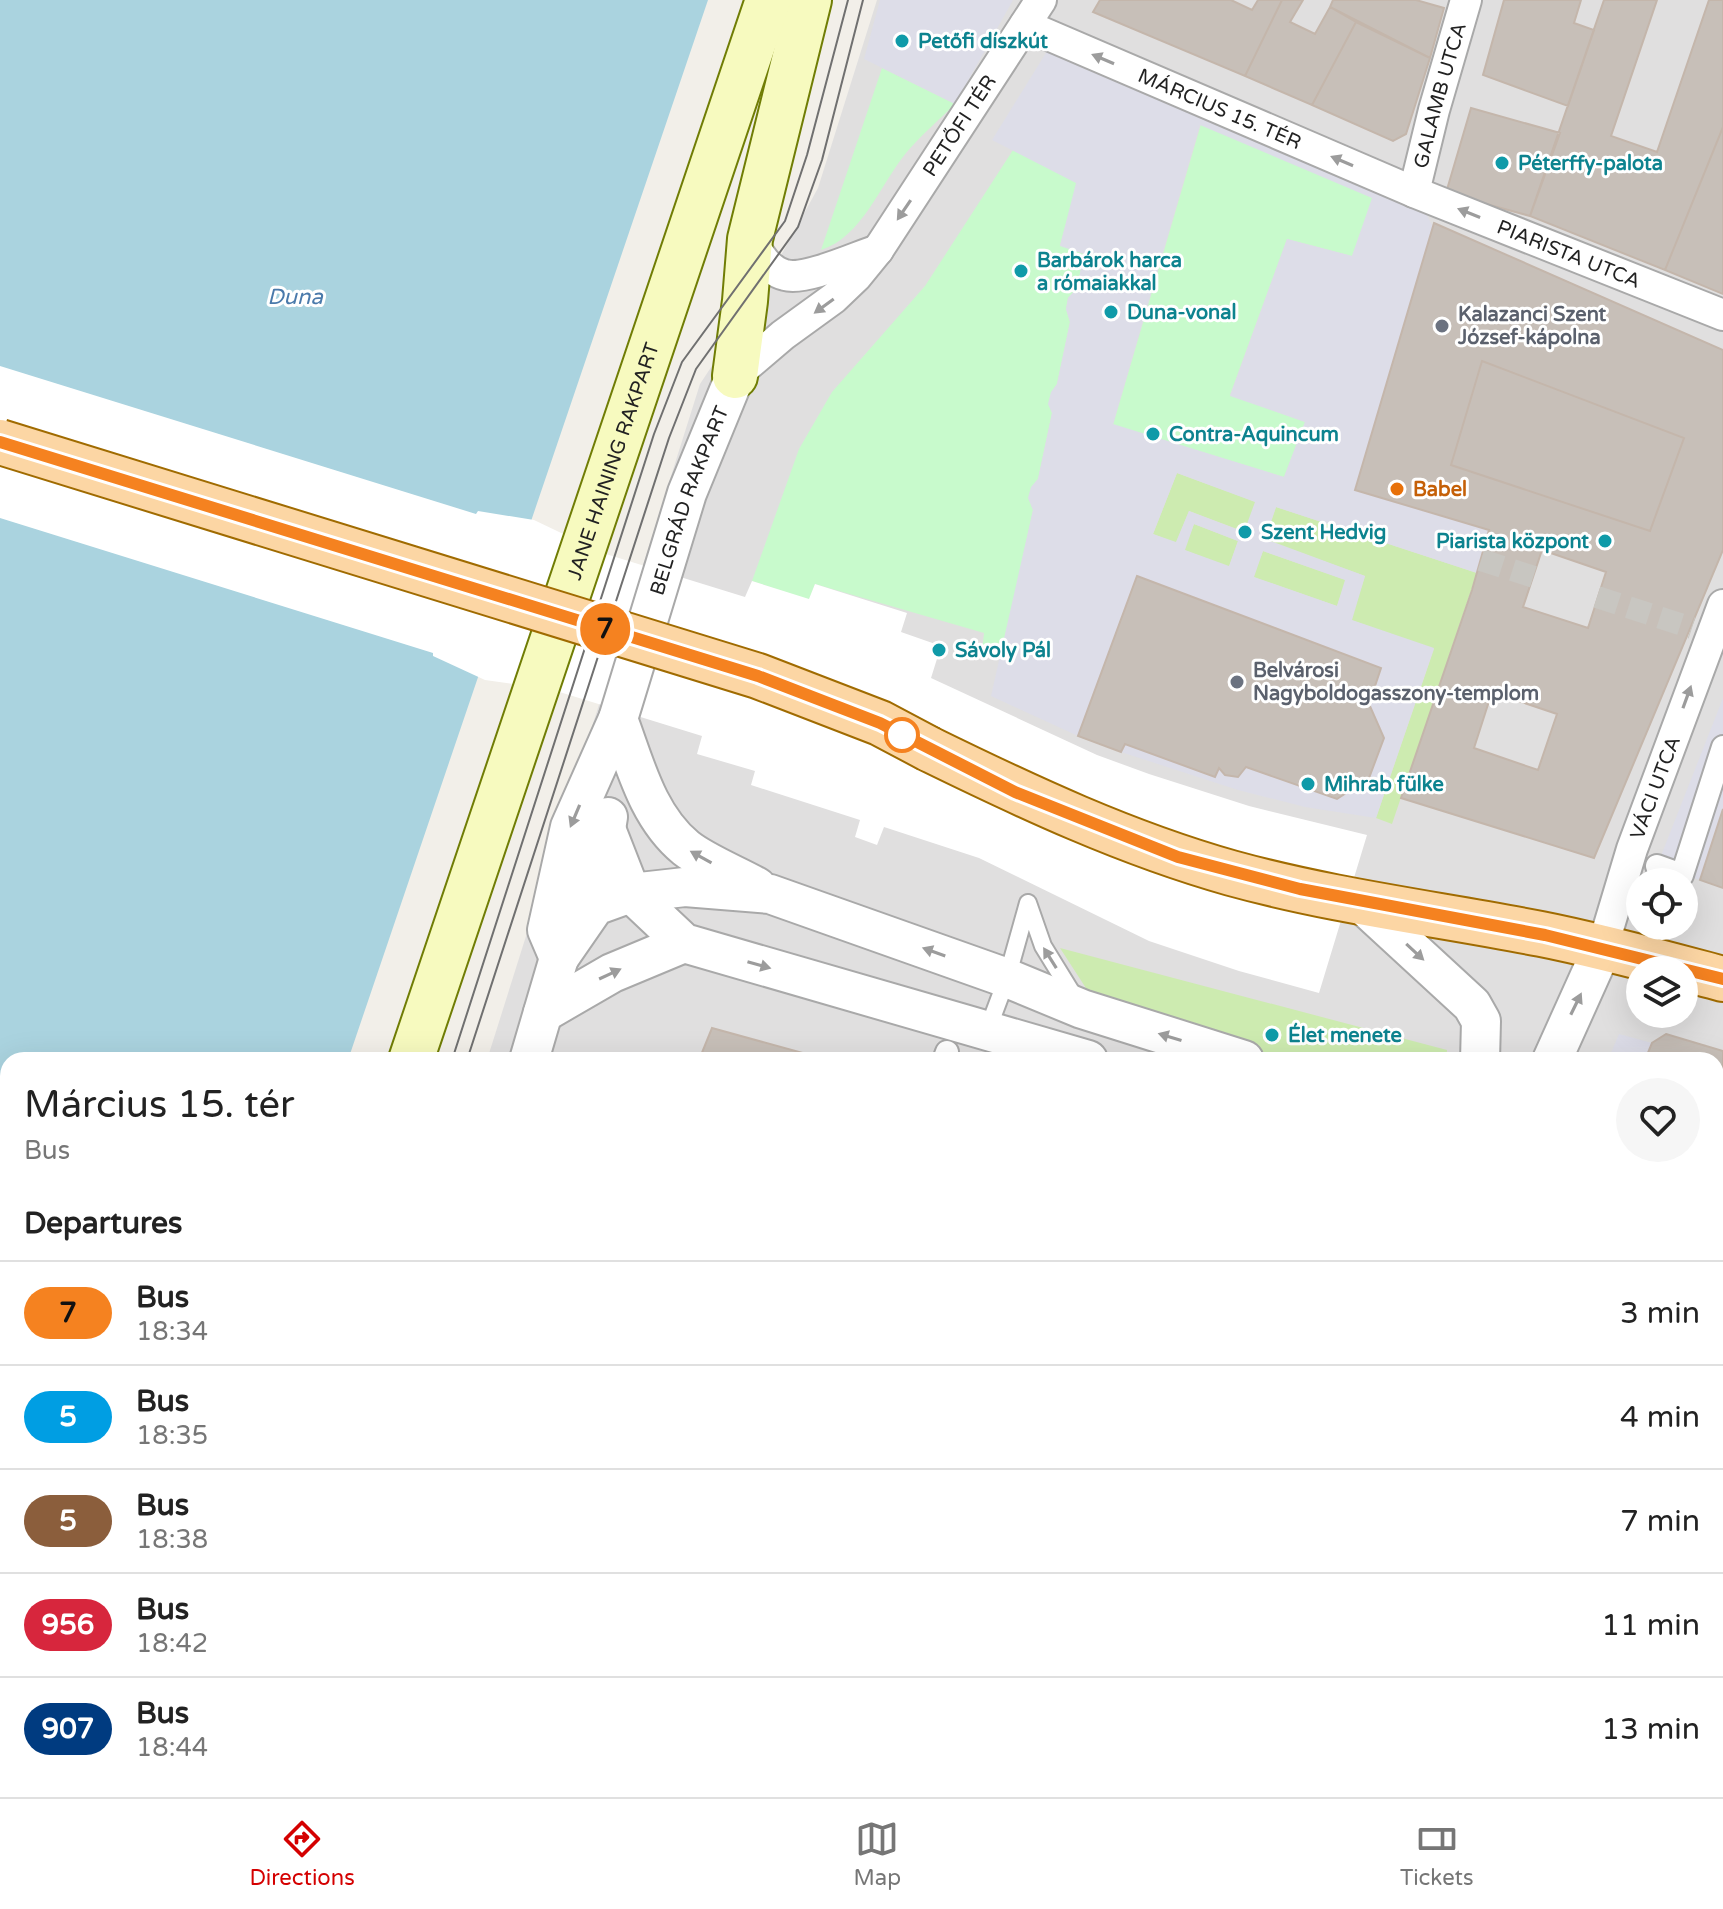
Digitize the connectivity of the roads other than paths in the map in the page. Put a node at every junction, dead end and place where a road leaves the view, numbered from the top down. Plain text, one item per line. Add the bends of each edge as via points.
1 (768, 0) edge
2 (809, 0) edge
3 (1466, 0) edge
4 (1033, 12) edge
5 (1414, 192) junction
6 (750, 239) junction
7 (878, 250) junction
8 (1723, 315) edge
9 (735, 376) junction
10 (0, 442) edge
11 (1723, 605) edge
12 (618, 719) junction
13 (1723, 747) edge
14 (606, 829) junction
15 (1657, 866) dead end
16 (631, 893) junction
17 (770, 894) junction
18 (1353, 899) junction
19 (684, 943) junction
20 (1602, 949) junction
21 (559, 958) junction
22 (1007, 978) junction
23 (1723, 979) edge
24 (1082, 1009) junction
25 (543, 1013) junction
26 (988, 1029) junction
27 (414, 1052) edge
28 (531, 1052) edge
29 (1062, 1052) edge
30 (1219, 1052) edge
31 (1480, 1052) edge
32 (1556, 1052) edge

1 - 27 main road, JANE HAINING RAKPART
2 - 6 main road
3 - 5 street, GALAMB UTCA
5 -> 4 street, MÁRCIUS 15. TÉR
4 -> 7 street, PETŐFI TÉR
8 -> 5 street, PIARISTA UTCA via 1594,252
6 - 7 street via 770,268 785,276 802,276
6 - 9 main road
7 -> 9 street, PETŐFI TÉR via 834,298
9 - 12 street, BELGRÁD RAKPART via 687,493
10 - 18 main road, bridge via 758,676 880,723 1015,792 1108,831 1233,873
20 -> 11 street, VÁCI UTCA via 1632,849
12 - 14 street, BELGRÁD RAKPART
17 -> 12 street via 687,849 657,816
12 -> 21 street, BELGRÁD RAKPART via 570,827 547,930
13 - 15 street via 1682,875
14 - 16 street
14 - 21 street, BELGRÁD RAKPART
16 - 17 street via 685,887
16 - 19 street
16 - 21 street via 595,906
22 -> 17 street
18 - 20 main road
18 -> 31 street via 1472,1005 1481,1021
25 -> 19 street via 612,973
19 -> 26 street
20 - 23 main road
32 -> 20 street, VÁCI UTCA
21 - 25 street, BELGRÁD RAKPART
22 - 24 street
24 -> 22 lane via 1043,946 1028,903
22 - 26 lane
30 -> 24 street
25 - 28 street, BELGRÁD RAKPART
26 - 29 street

